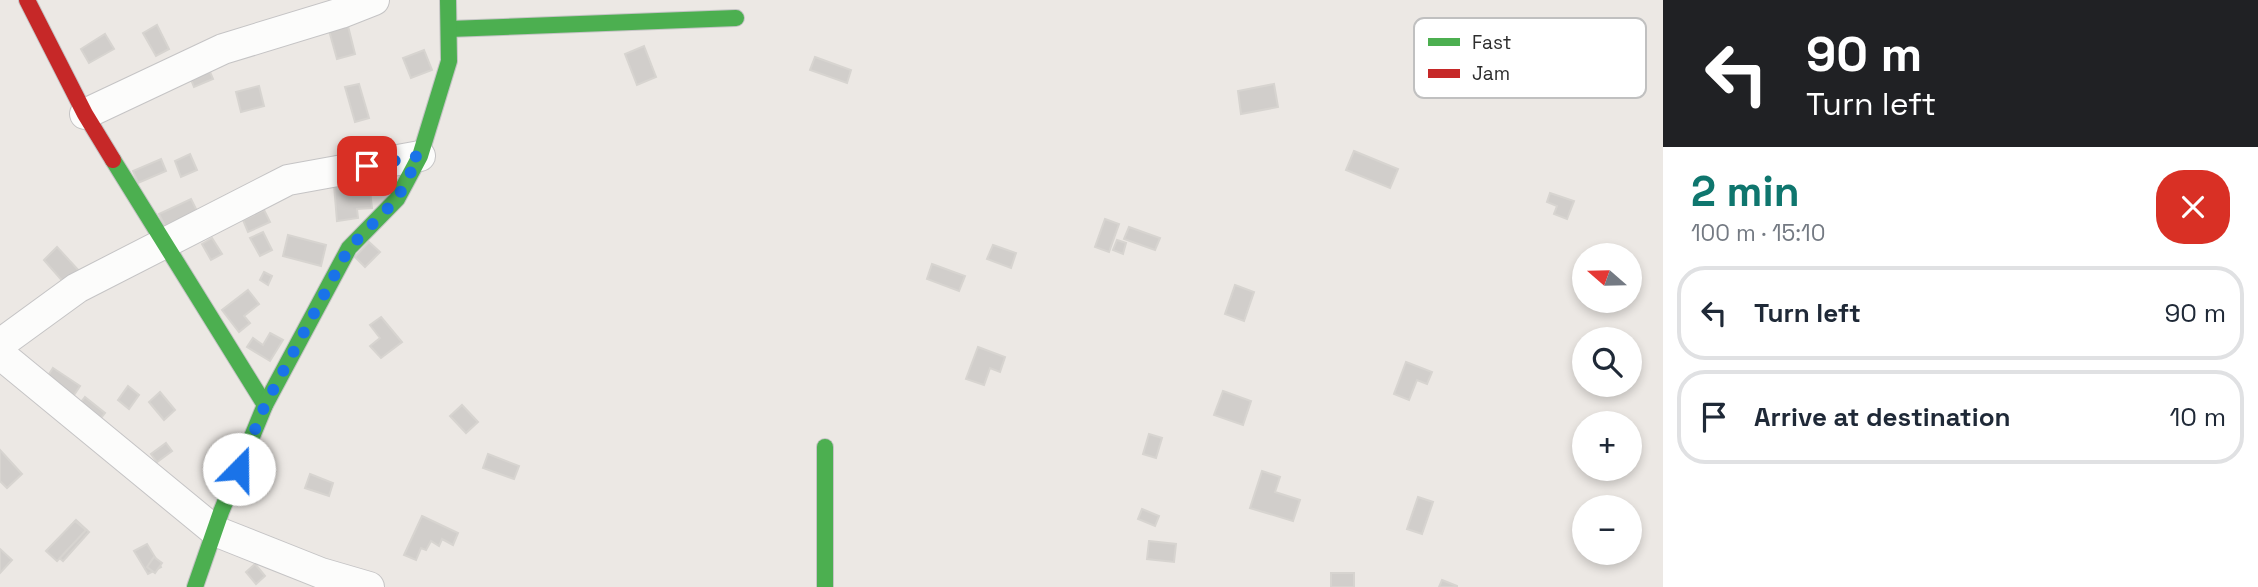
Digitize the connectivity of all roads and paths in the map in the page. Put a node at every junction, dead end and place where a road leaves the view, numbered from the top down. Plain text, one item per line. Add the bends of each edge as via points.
1 (27, 0) edge
2 (374, 0) edge
3 (448, 0) edge
4 (736, 18) dead end
5 (449, 29) junction
6 (85, 114) junction
7 (419, 156) junction
8 (163, 243) junction
9 (0, 344) edge
10 (0, 354) edge
11 (265, 405) junction
12 (825, 447) dead end
13 (215, 531) junction
14 (195, 587) edge
15 (369, 587) edge
16 (825, 587) edge

1 - 6 street
2 - 6 street via 223,49
3 - 5 street
4 - 5 street
5 - 7 street via 449,61
6 - 8 street
7 - 8 street via 288,180
7 - 11 street via 397,199 349,248
8 - 9 street via 77,288
8 - 11 street
10 - 13 street
11 - 13 street
12 - 16 street
13 - 14 street
13 - 15 street

